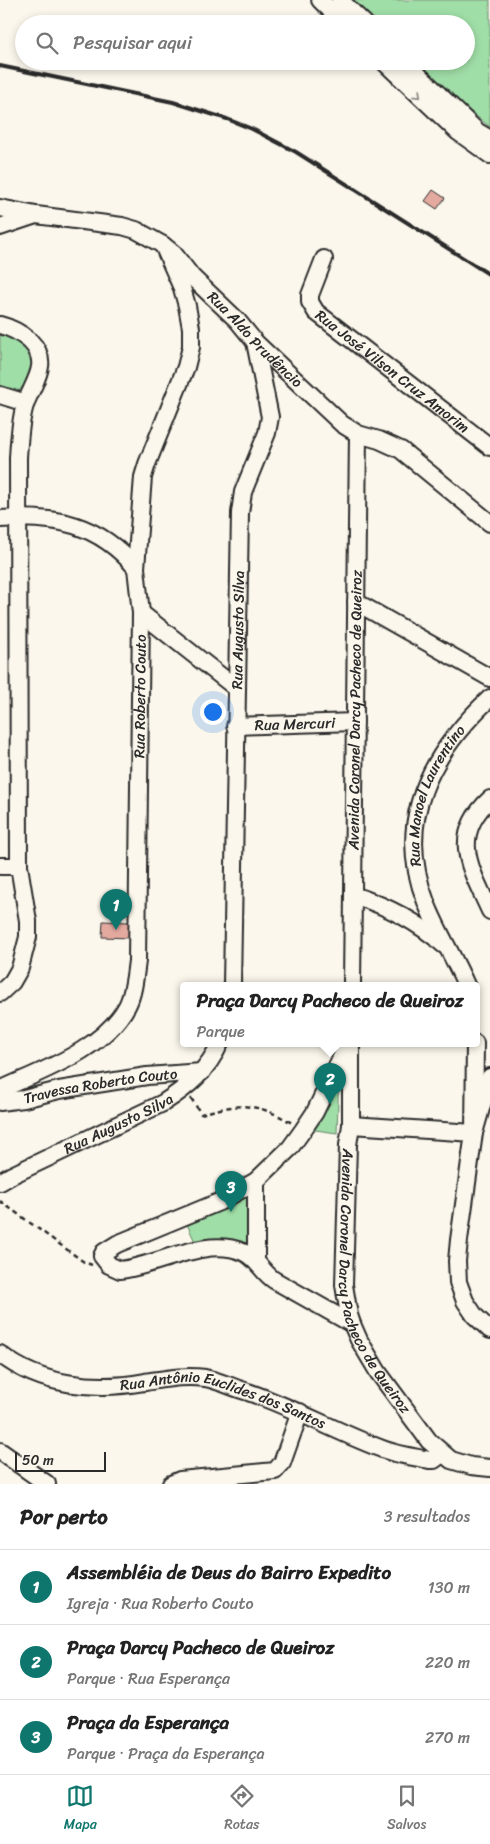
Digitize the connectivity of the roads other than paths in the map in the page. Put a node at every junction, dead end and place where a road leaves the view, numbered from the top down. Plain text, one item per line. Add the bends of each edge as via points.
1 (320, 0) edge
2 (340, 0) edge
3 (336, 15) edge
4 (356, 15) edge
5 (393, 70) edge
6 (413, 70) edge
7 (490, 140) edge
8 (490, 155) edge
9 (0, 208) edge
10 (36, 215) junction
11 (0, 227) edge
12 (163, 245) junction
13 (324, 259) dead end
14 (0, 325) edge
15 (255, 342) junction
16 (0, 395) edge
17 (26, 403) junction
18 (358, 434) junction
19 (490, 448) edge
20 (19, 518) junction
21 (0, 519) edge
22 (490, 523) edge
23 (136, 568) junction
24 (356, 602) junction
25 (141, 614) junction
26 (490, 678) edge
27 (236, 688) junction
28 (490, 698) edge
29 (355, 722) junction
30 (235, 726) junction
31 (490, 799) edge
32 (0, 866) edge
33 (19, 866) junction
34 (353, 895) junction
35 (490, 911) edge
36 (455, 959) junction
37 (232, 982) edge
38 (352, 982) edge
39 (465, 982) edge
40 (0, 993) edge
41 (218, 1047) edge
42 (347, 1047) edge
43 (349, 1047) edge
44 (475, 1047) edge
45 (202, 1072) junction
46 (490, 1077) edge
47 (0, 1090) edge
48 (0, 1102) edge
49 (351, 1124) junction
50 (474, 1132) junction
51 (0, 1182) edge
52 (256, 1182) junction
53 (256, 1260) junction
54 (352, 1324) junction
55 (490, 1330) edge
56 (0, 1354) edge
57 (300, 1412) junction
58 (0, 1451) edge
59 (442, 1454) junction
60 (490, 1468) edge
61 (47, 1484) edge
62 (171, 1484) edge

1 - 3 street
2 - 4 street
5 -> 8 street via 458,132
6 - 7 street
9 - 10 street, Rua Aldo Prudêncio
10 - 11 street
10 - 12 street, Rua Aldo Prudêncio via 122,226
12 - 15 street, Rua Aldo Prudêncio
12 - 23 street, Rua Roberto Couto via 187,306 190,347 186,367 147,464
13 - 19 street, Rua José Vilson Cruz Amorim via 310,294 310,302 316,312
14 - 17 street via 20,333 35,347 40,357 38,375
15 - 18 street, Rua Aldo Prudêncio via 342,424
15 - 27 street, Rua Augusto Silva via 270,417 241,503
16 - 17 street
17 - 20 street via 19,445
18 - 22 street, Rua Aldo Prudêncio via 401,450
18 - 24 street, Avenida Coronel Darcy Pacheco de Queiroz
20 - 21 street
20 - 23 street via 85,528 112,543
20 - 33 street
23 - 25 street, Rua Roberto Couto
24 - 26 street
24 - 29 street, Avenida Coronel Darcy Pacheco de Queiroz
25 - 27 street
25 - 47 street, Rua Roberto Couto via 137,961 128,1004 122,1014 82,1052
27 - 30 street, Rua Augusto Silva
28 - 36 street, Rua Manoel Laurentino via 443,750 421,793 414,824 419,882 434,920
29 - 30 street, Rua Mercuri
29 - 34 street, Avenida Coronel Darcy Pacheco de Queiroz
30 - 37 street, Rua Augusto Silva
31 - 35 street via 475,815 467,838 471,871
32 - 33 street
33 - 40 street via 28,937 20,968
34 - 36 street via 392,909 414,922 447,948
34 - 38 street, Avenida Coronel Darcy Pacheco de Queiroz
36 - 39 street, Rua Manoel Laurentino
41 - 45 street, Rua Augusto Silva
42 - 52 street via 303,1130
43 - 49 street, Avenida Coronel Darcy Pacheco de Queiroz
44 - 50 street
45 - 48 street, Travessa Roberto Couto via 147,1076
45 - 51 street, Rua Augusto Silva via 163,1103
46 - 50 street
49 - 50 street
49 - 54 street, Avenida Coronel Darcy Pacheco de Queiroz via 344,1285
50 - 55 street via 459,1240 458,1282 475,1316
52 - 53 street
52 - 53 street via 219,1202 117,1244 102,1256 105,1262 118,1270 211,1248 235,1249
53 - 54 street via 274,1280
54 - 59 street, Avenida Coronel Darcy Pacheco de Queiroz via 389,1389
56 - 57 street, Rua Antônio Euclides dos Santos via 30,1373 74,1384 98,1386 168,1377 204,1378
57 - 59 street, Rua Antônio Euclides dos Santos via 405,1456 434,1460
57 - 62 street via 282,1463 275,1471 180,1480
58 - 61 street
59 - 60 street, Avenida Coronel Darcy Pacheco de Queiroz via 461,1464

